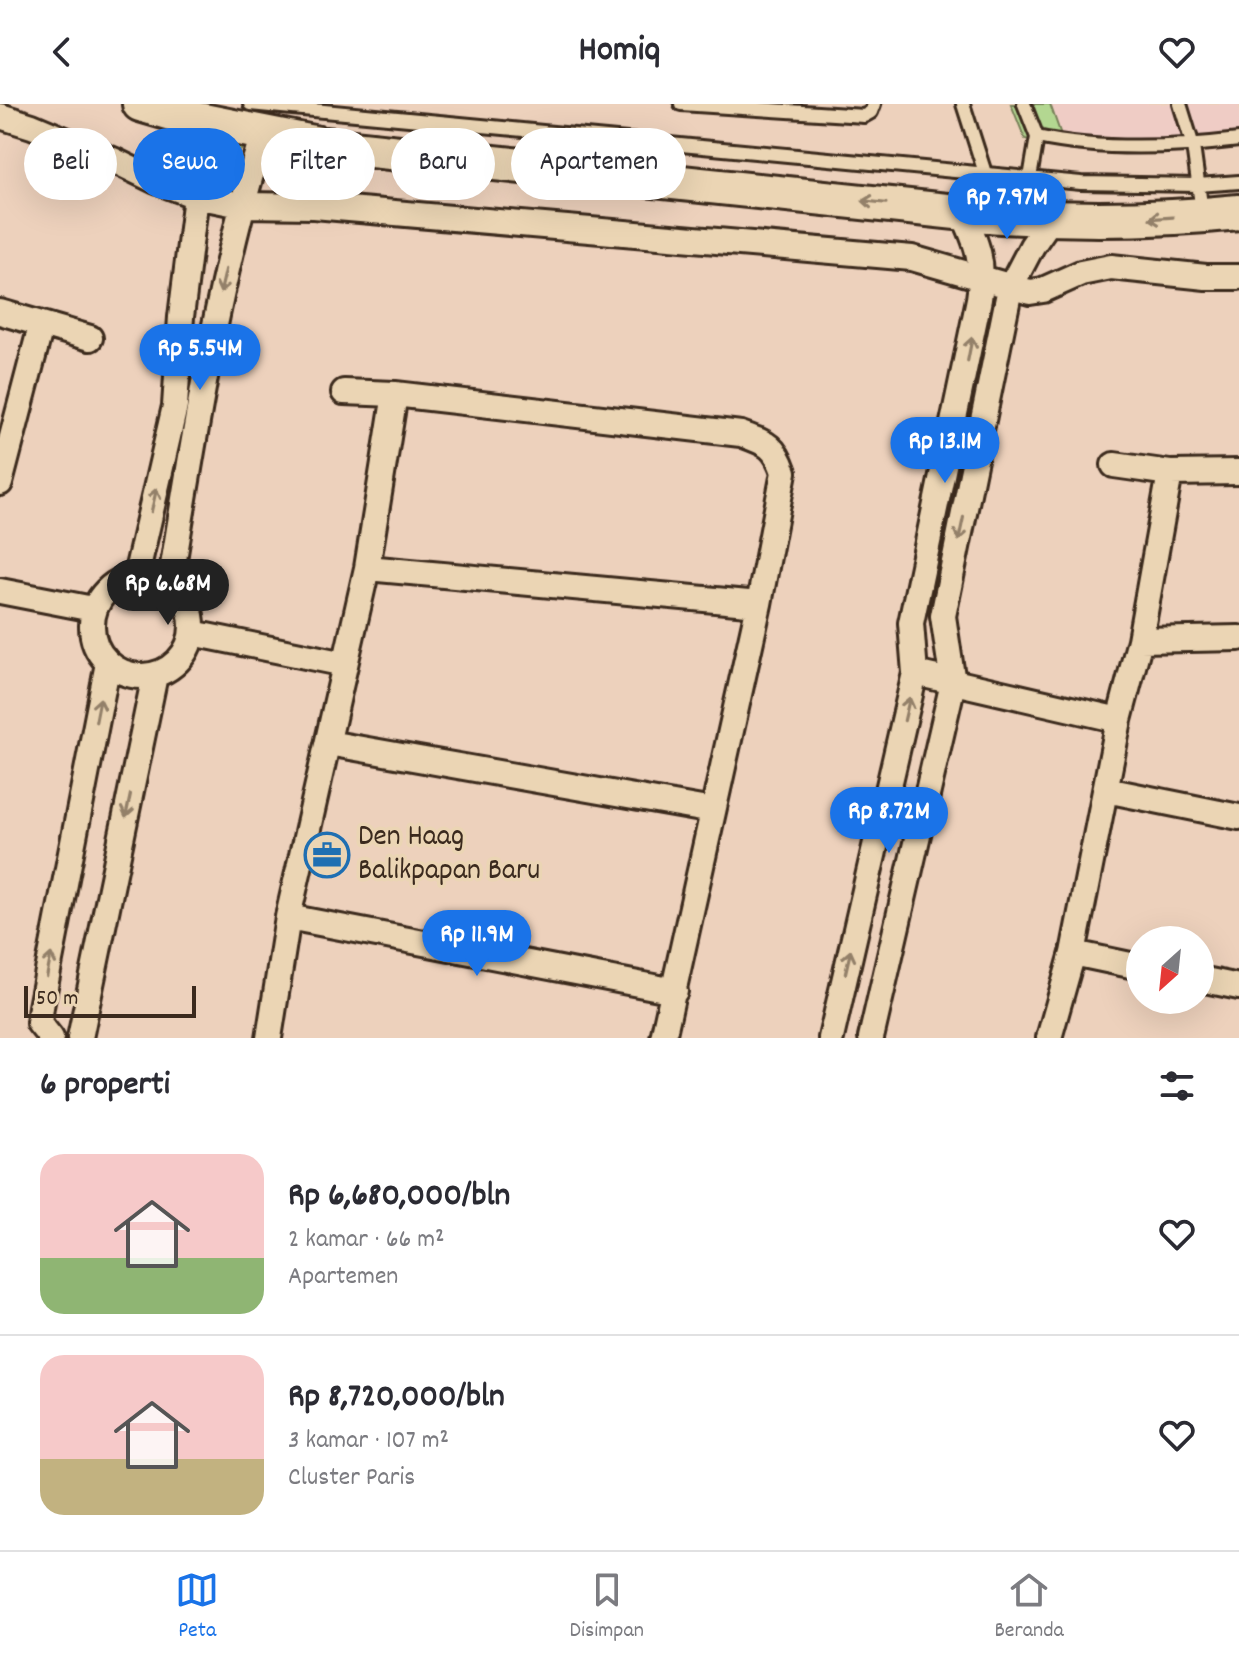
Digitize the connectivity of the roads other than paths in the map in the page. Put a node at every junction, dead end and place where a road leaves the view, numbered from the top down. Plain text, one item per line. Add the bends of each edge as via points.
1 (140, 104) edge
2 (681, 104) edge
3 (874, 104) edge
4 (963, 104) edge
5 (1024, 104) edge
6 (1180, 104) edge
7 (259, 112) edge
8 (0, 116) edge
9 (188, 118) junction
10 (189, 128) edge
11 (1037, 137) junction
12 (1239, 140) edge
13 (1193, 146) junction
14 (133, 170) edge
15 (985, 173) junction
16 (1030, 178) junction
17 (1239, 182) edge
18 (196, 200) edge
19 (216, 200) edge
20 (1200, 200) junction
21 (241, 205) junction
22 (962, 211) junction
23 (1239, 212) edge
24 (1050, 220) junction
25 (1239, 277) edge
26 (1010, 288) junction
27 (981, 290) junction
28 (0, 312) edge
29 (41, 326) junction
30 (90, 338) dead end
31 (963, 381) junction
32 (991, 385) junction
33 (344, 392) dead end
34 (395, 394) junction
35 (1114, 465) dead end
36 (1239, 472) edge
37 (1170, 473) junction
38 (0, 483) edge
39 (367, 568) junction
40 (136, 576) junction
41 (170, 584) junction
42 (0, 591) edge
43 (759, 604) junction
44 (93, 609) junction
45 (192, 633) junction
46 (1239, 638) edge
47 (1140, 640) junction
48 (108, 663) junction
49 (345, 664) junction
50 (915, 673) junction
51 (155, 675) junction
52 (953, 683) junction
53 (1119, 720) junction
54 (328, 743) junction
55 (1106, 790) junction
56 (713, 811) junction
57 (1239, 817) edge
58 (288, 917) junction
59 (1073, 953) junction
60 (1126, 964) edge
61 (1214, 982) edge
62 (1239, 987) edge
63 (675, 991) junction
64 (40, 1012) junction
65 (82, 1029) edge
66 (51, 1038) edge
67 (269, 1038) edge
68 (663, 1038) edge
69 (831, 1038) edge
70 (871, 1038) edge
71 (1049, 1038) edge

1 - 9 main road
2 - 3 lane via 864,116
4 - 15 lane
5 - 11 lane
6 - 13 lane
7 - 9 main road
7 - 15 lane
7 - 21 street
22 -> 7 main road via 324,145
8 - 14 street
9 - 10 street
11 - 13 lane via 1070,144
11 - 16 lane
12 - 13 lane
13 - 20 lane
15 - 16 lane
16 - 20 lane
17 - 20 lane
40 -> 18 street via 175,406
19 - 21 street
20 - 23 main road
20 -> 24 main road via 1143,219
21 - 27 street via 314,206 912,258
21 -> 41 street via 215,315
22 - 24 main road
22 - 27 street via 978,246
24 - 26 street
25 - 26 street via 1111,267 1043,290
26 - 27 street
26 - 32 street
31 -> 27 street
28 - 29 street
29 - 30 street
29 - 38 street
31 - 32 street
31 - 50 street via 911,623
32 -> 52 street via 943,616
33 - 34 street
34 - 39 street
34 - 43 street via 741,434 765,443 778,454 784,472
35 - 37 street
36 - 37 street
37 - 47 street
39 - 43 street
39 - 49 street
40 - 41 street
40 - 44 street via 110,587
41 - 45 street via 188,606
42 - 44 street
43 - 56 street
44 - 48 street via 92,639
45 - 49 street
45 - 51 street via 180,659
46 - 47 street
47 - 53 street
48 - 51 street via 130,675
64 -> 48 street
49 - 54 street
50 - 52 street
69 -> 50 street
51 -> 65 street
52 - 53 street
52 - 70 street
53 - 55 street
54 - 56 street
54 - 58 street
55 - 57 street
55 - 59 street
56 - 63 street
58 - 63 street
58 - 67 street
59 - 60 street
59 - 71 street
61 - 62 street
63 - 68 street
64 - 65 street
64 - 66 street via 39,1023

